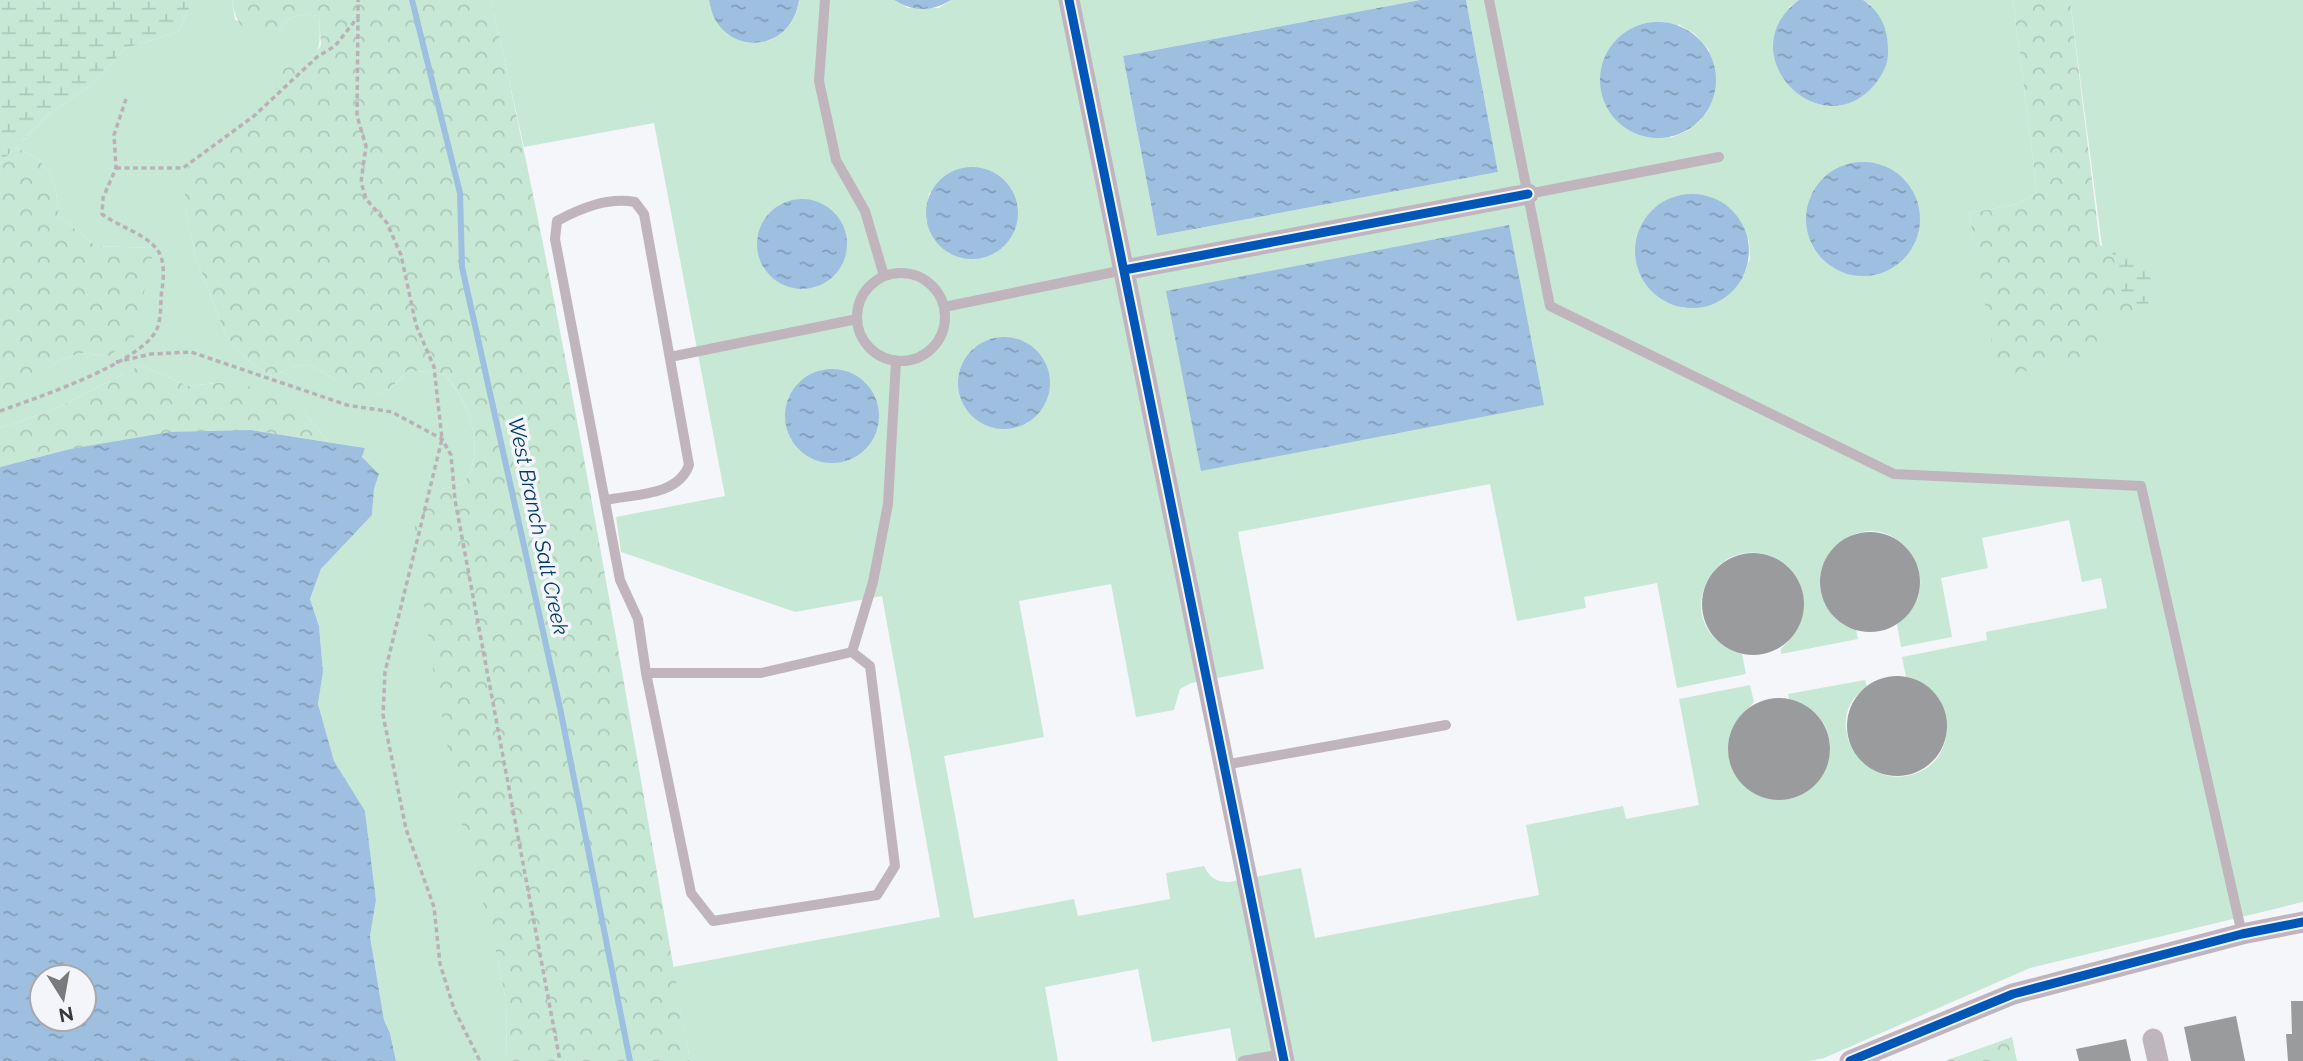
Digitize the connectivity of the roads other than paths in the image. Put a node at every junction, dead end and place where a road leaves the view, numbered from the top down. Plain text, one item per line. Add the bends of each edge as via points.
1 (825, 0) edge
2 (1069, 0) edge
3 (1489, 0) edge
4 (1719, 158) dead end
5 (1528, 194) junction
6 (1124, 270) junction
7 (884, 276) junction
8 (944, 307) junction
9 (857, 319) junction
10 (670, 357) junction
11 (896, 360) junction
12 (606, 500) junction
13 (852, 652) junction
14 (646, 673) junction
15 (1446, 725) dead end
16 (1224, 765) junction
17 (2303, 922) edge
18 (2242, 934) junction
19 (2153, 1040) dead end
20 (1284, 1057) edge
21 (1243, 1061) edge
22 (1850, 1061) edge
23 (2158, 1061) edge

1 - 7 lane via 819,81 836,160 865,211
2 - 6 street
3 - 5 lane
4 - 5 lane
5 - 6 street
5 - 18 lane via 1550,306 1703,383 1895,474 2141,486
6 - 8 lane
6 - 16 street
7 - 8 lane via 914,275 938,293
7 - 9 lane via 862,296
8 - 11 lane via 942,334 934,346 923,355
9 - 10 lane
9 - 11 lane via 862,338 871,349
10 - 12 lane via 689,465 684,478 670,488
10 - 12 lane via 644,214 635,202 617,199 558,221 555,239
11 - 13 lane via 888,504 873,582
12 - 14 lane via 620,580 638,619
13 - 14 lane via 761,673
13 - 14 lane via 870,666 895,866 877,895 713,921 691,893
15 - 16 lane
16 - 20 street
17 - 18 street
18 - 22 street via 2013,994
19 - 23 street
20 - 21 lane

